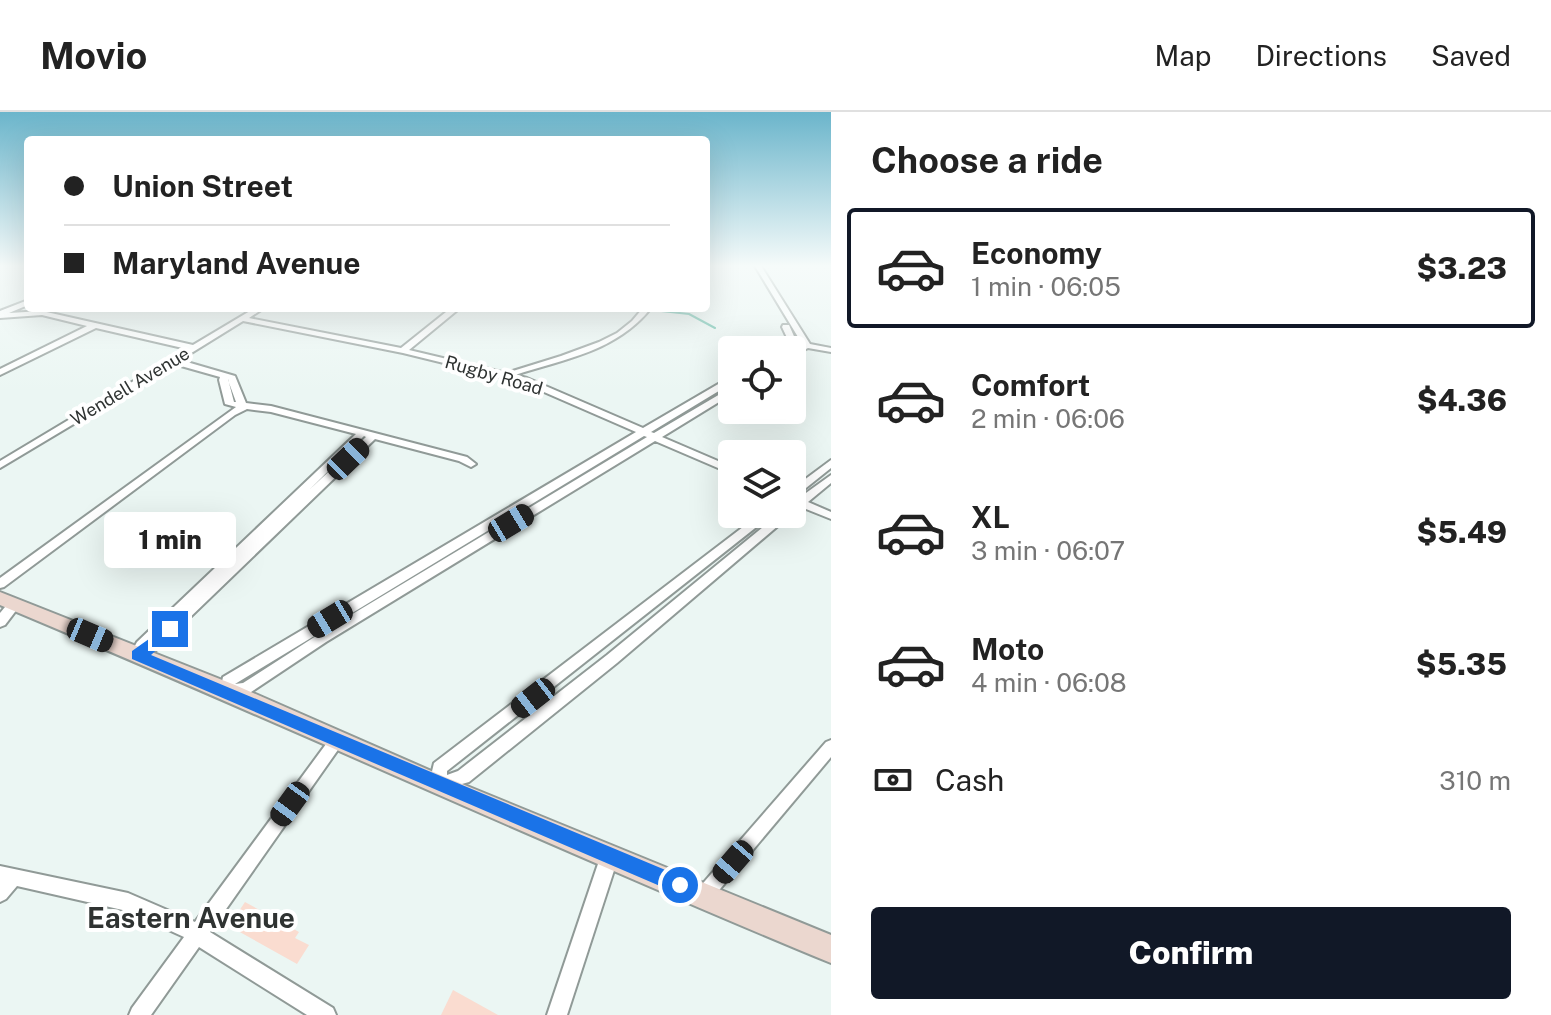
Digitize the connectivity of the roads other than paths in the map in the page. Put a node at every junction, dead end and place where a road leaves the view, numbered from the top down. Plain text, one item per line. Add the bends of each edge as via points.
1 (774, 308) edge
2 (784, 308) edge
3 (34, 312) edge
4 (45, 312) edge
5 (254, 312) edge
6 (451, 312) edge
7 (642, 312) edge
8 (0, 317) edge
9 (243, 319) junction
10 (93, 326) junction
11 (789, 336) edge
12 (807, 345) joint
13 (194, 348) junction
14 (831, 350) edge
15 (403, 351) junction
16 (174, 361) junction
17 (0, 372) edge
18 (508, 375) junction
19 (718, 388) edge
20 (718, 397) edge
21 (243, 407) junction
22 (648, 434) junction
23 (364, 437) junction
24 (831, 463) edge
25 (0, 465) edge
26 (718, 465) edge
27 (831, 478) edge
28 (806, 489) edge
29 (806, 494) edge
30 (806, 506) edge
31 (831, 516) edge
32 (749, 528) edge
33 (769, 528) edge
34 (0, 584) edge
35 (3, 605) edge
36 (137, 655) junction
37 (227, 691) junction
38 (337, 740) junction
39 (831, 746) edge
40 (437, 784) junction
41 (610, 855) junction
42 (7, 876) edge
43 (0, 893) edge
44 (704, 895) junction
45 (196, 934) junction
46 (831, 949) edge
47 (139, 1015) edge
48 (326, 1015) edge
49 (557, 1015) edge

1 - 11 street
2 - 12 street
3 - 8 street
4 - 10 street
5 - 9 street, Wendell Avenue
6 - 15 street
7 - 18 street via 614,337
9 - 13 street, Wendell Avenue
9 - 15 street, Rugby Road
10 - 13 street
10 - 17 street
12 - 14 street
13 - 16 street, Wendell Avenue
15 - 18 street, Rugby Road
16 - 21 street via 225,375 230,404
16 - 25 street, Wendell Avenue
18 - 22 street, Rugby Road
19 - 22 street
20 - 22 street
21 - 23 street
21 - 34 street
21 - 35 street via 241,416
22 - 26 street, Rugby Road
22 - 37 street via 246,688
23 - 23 street via 457,464 471,464 463,459
23 - 36 street
24 - 28 street
27 - 29 street
30 - 31 street
32 - 40 street via 440,768
33 - 40 street via 463,777
35 - 36 main road
36 - 37 main road
37 - 38 main road
38 - 40 main road
38 - 45 street
39 - 44 street
40 - 41 main road
41 - 44 main road
41 - 49 street
42 - 43 street
42 - 45 street via 128,902
44 - 46 main road
45 - 47 street
45 - 48 street

